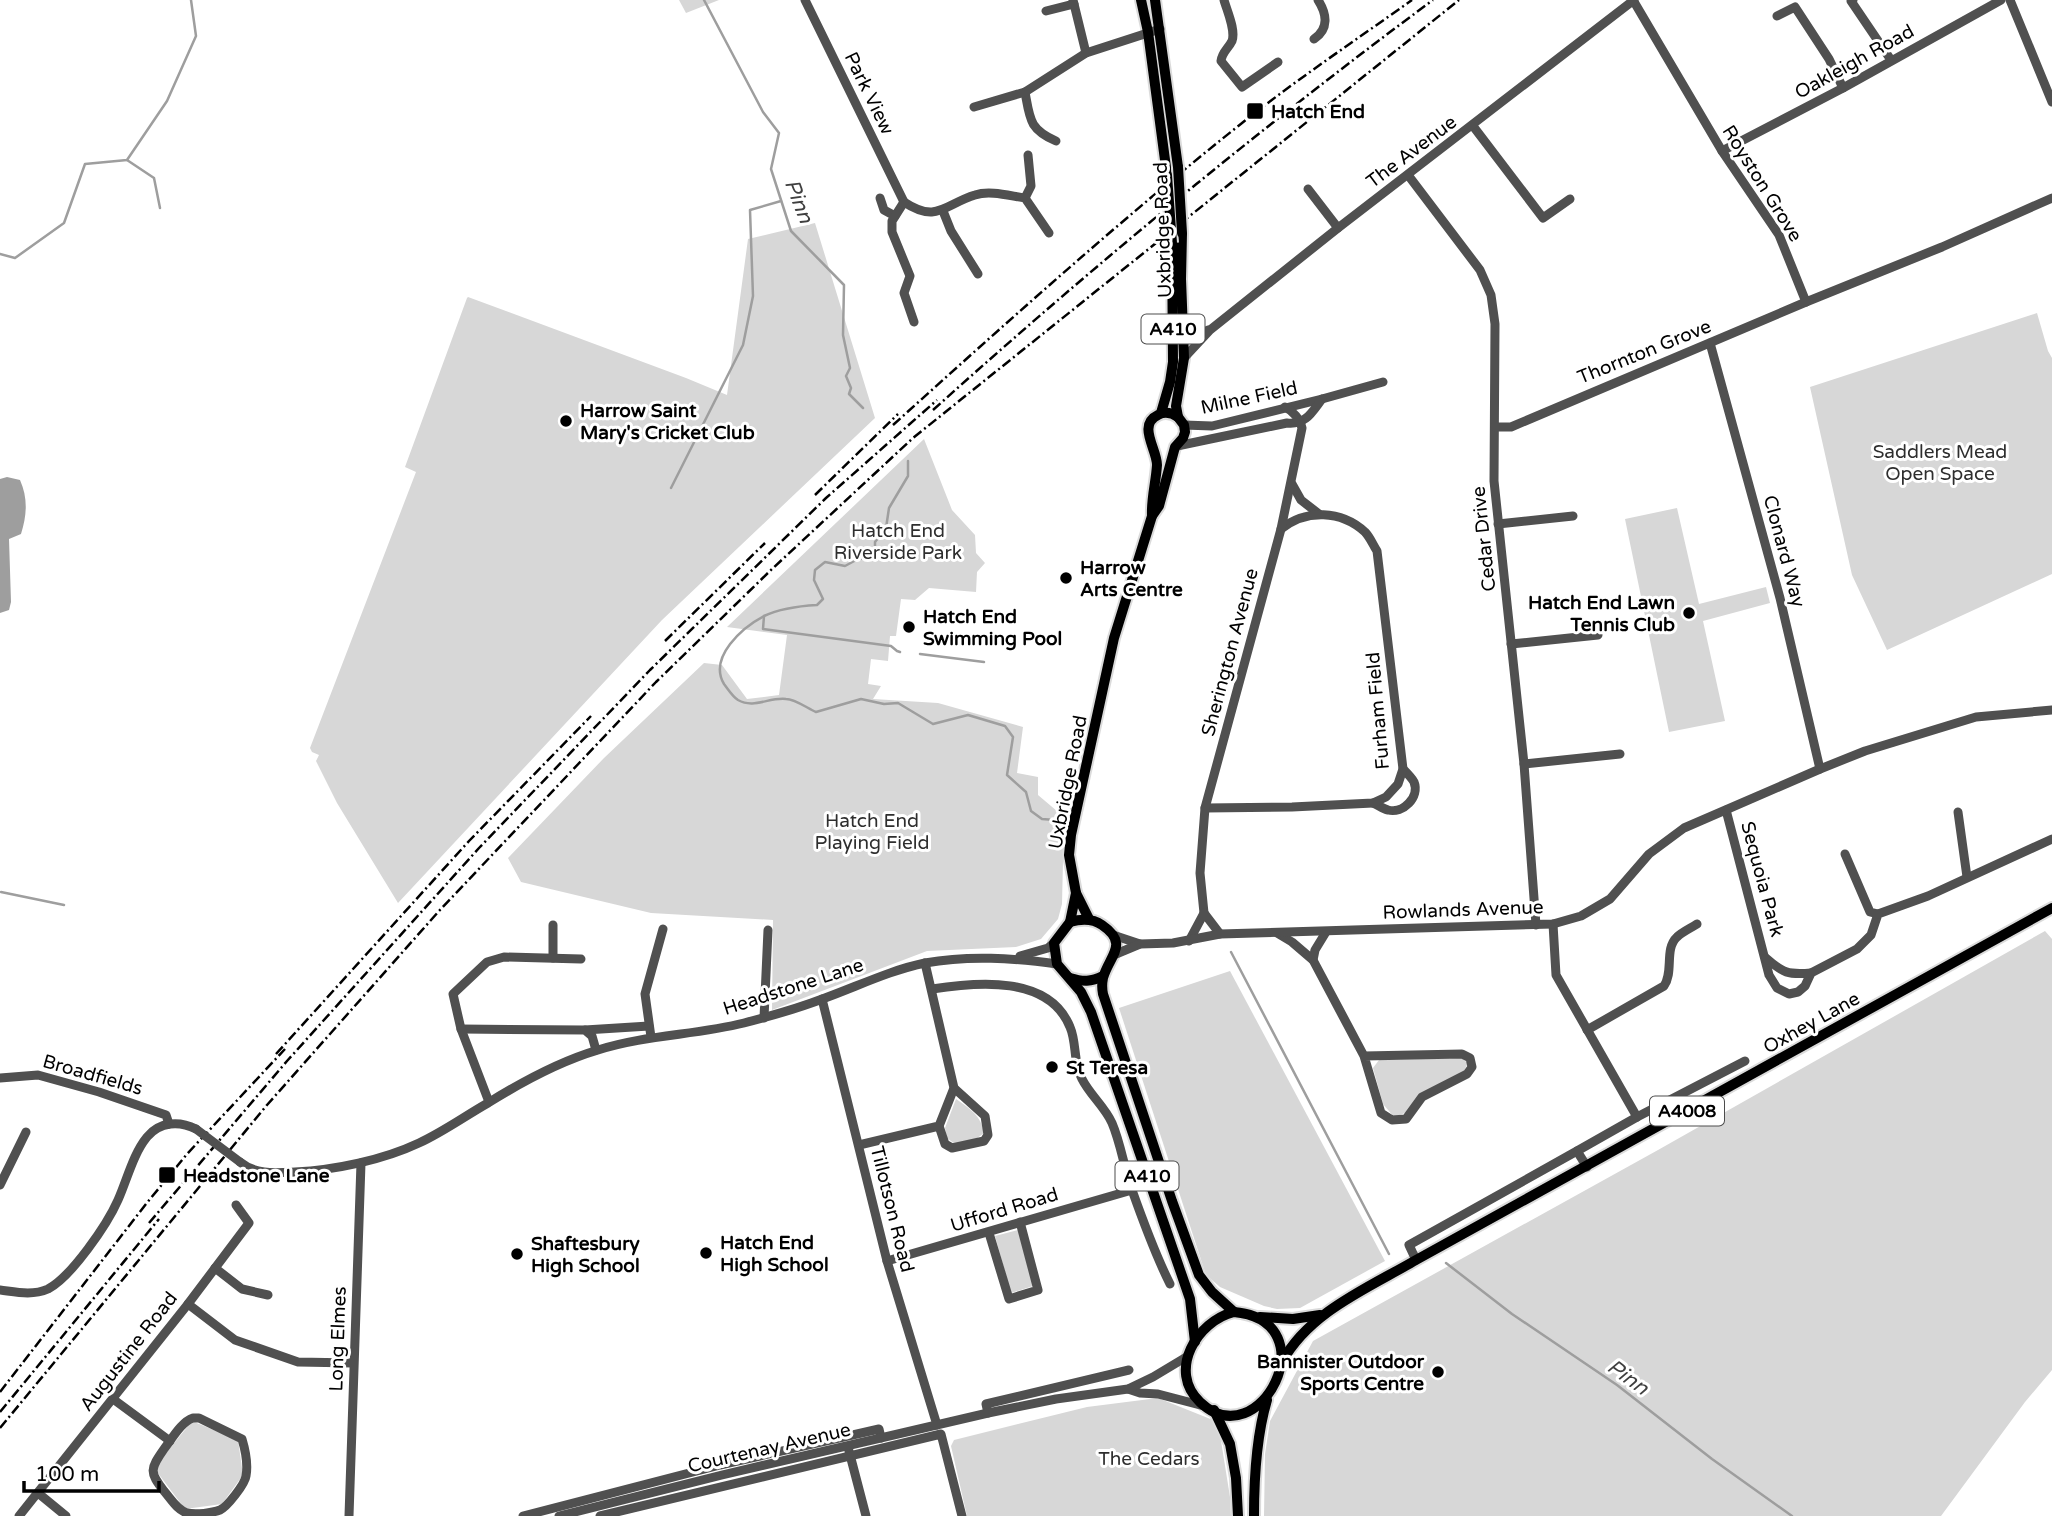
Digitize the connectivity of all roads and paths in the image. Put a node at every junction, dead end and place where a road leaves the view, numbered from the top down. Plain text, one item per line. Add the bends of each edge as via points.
1 (805, 0) edge
2 (1141, 0) edge
3 (1155, 0) edge
4 (1224, 0) edge
5 (1318, 0) edge
6 (1634, 0) edge
7 (1853, 0) edge
8 (2001, 0) edge
9 (2010, 0) edge
10 (1073, 2) edge
11 (1046, 11) dead end
12 (1777, 16) dead end
13 (1154, 31) junction
14 (1314, 39) dead end
15 (1086, 52) junction
16 (1891, 60) junction
17 (1278, 62) dead end
18 (1843, 88) junction
19 (1026, 92) junction
20 (2052, 102) edge
21 (974, 107) dead end
22 (1473, 126) junction
23 (1056, 141) dead end
24 (1722, 151) junction
25 (1028, 155) dead end
26 (1408, 176) junction
27 (1308, 189) dead end
28 (880, 198) dead end
29 (1025, 198) junction
30 (2052, 198) edge
31 (1570, 200) dead end
32 (904, 202) junction
33 (943, 211) junction
34 (895, 216) junction
35 (1338, 228) junction
36 (1049, 233) dead end
37 (978, 274) dead end
38 (1806, 302) junction
39 (914, 321) dead end
40 (1210, 330) junction
41 (1179, 337) junction
42 (1710, 343) junction
43 (1185, 358) junction
44 (1383, 382) dead end
45 (1322, 399) junction
46 (1286, 407) junction
47 (1161, 413) junction
48 (1181, 421) junction
49 (1301, 423) junction
50 (1495, 427) junction
51 (1152, 443) junction
52 (1176, 447) junction
53 (1292, 484) junction
54 (1319, 514) junction
55 (1152, 516) junction
56 (1573, 516) dead end
57 (1498, 524) junction
58 (1281, 529) junction
59 (1598, 635) dead end
60 (1511, 644) junction
61 (2052, 710) edge
62 (1620, 754) dead end
63 (1524, 764) junction
64 (1403, 769) junction
65 (1821, 769) junction
66 (1373, 803) junction
67 (1205, 808) junction
68 (1726, 810) junction
69 (1958, 812) dead end
70 (2052, 839) edge
71 (1845, 854) dead end
72 (1967, 877) junction
73 (1076, 893) junction
74 (2052, 908) edge
75 (1204, 913) junction
76 (1878, 914) junction
77 (1089, 919) junction
78 (1070, 922) junction
79 (1553, 924) junction
80 (1697, 924) dead end
81 (553, 925) dead end
82 (1536, 925) junction
83 (663, 929) dead end
84 (768, 930) dead end
85 (1326, 932) junction
86 (1275, 933) junction
87 (1220, 934) junction
88 (1113, 935) junction
89 (1189, 941) junction
90 (1054, 943) junction
91 (1140, 944) junction
92 (1116, 954) junction
93 (553, 958) junction
94 (1015, 958) junction
95 (1766, 958) junction
96 (582, 959) dead end
97 (1313, 960) junction
98 (925, 963) junction
99 (1057, 964) junction
100 (1811, 973) junction
101 (1104, 976) junction
102 (1070, 978) junction
103 (932, 989) junction
104 (822, 999) junction
105 (764, 1018) junction
106 (649, 1026) junction
107 (461, 1029) junction
108 (585, 1030) junction
109 (1587, 1030) junction
110 (651, 1037) junction
111 (596, 1050) junction
112 (1364, 1056) junction
113 (1745, 1061) dead end
114 (0, 1077) edge
115 (954, 1088) junction
116 (489, 1102) junction
117 (1637, 1117) junction
118 (169, 1124) junction
119 (939, 1126) junction
120 (26, 1132) dead end
121 (859, 1145) junction
122 (1577, 1151) junction
123 (361, 1163) junction
124 (1587, 1167) junction
125 (0, 1185) edge
126 (1132, 1190) junction
127 (236, 1205) dead end
128 (1020, 1222) junction
129 (989, 1233) junction
130 (1416, 1260) junction
131 (887, 1261) junction
132 (215, 1268) junction
133 (1170, 1284) dead end
134 (0, 1290) edge
135 (268, 1295) dead end
136 (188, 1304) junction
137 (1234, 1312) junction
138 (1323, 1314) junction
139 (1257, 1317) junction
140 (1195, 1342) junction
141 (1188, 1356) junction
142 (1282, 1362) junction
143 (354, 1363) junction
144 (1129, 1370) dead end
145 (1104, 1376) junction
146 (1128, 1389) junction
147 (1107, 1392) junction
148 (1267, 1397) junction
149 (113, 1399) junction
150 (1210, 1408) junction
151 (988, 1413) junction
152 (937, 1425) junction
153 (880, 1434) junction
154 (170, 1441) junction
155 (849, 1451) junction
156 (721, 1470) junction
157 (38, 1493) junction
158 (564, 1512) edge
159 (582, 1514) edge
160 (19, 1516) edge
161 (66, 1516) edge
162 (349, 1516) edge
163 (523, 1516) edge
164 (600, 1516) edge
165 (866, 1516) edge
166 (961, 1516) edge
167 (1238, 1516) edge
168 (1254, 1516) edge

1 - 32 street, Park View
2 - 13 main road, Uxbridge Road / A410
3 - 13 main road, Uxbridge Road / A410
4 - 17 street via 1233,33 1221,61 1242,87
5 - 14 street via 1325,21
6 - 22 street, The Avenue
6 - 24 street, Royston Grove
7 - 16 street
8 - 16 street, Oakleigh Road
9 - 20 street
10 - 11 street
10 - 15 street
12 - 18 street via 1795,7
13 - 15 street
13 - 41 main road, Uxbridge Road / A410, bridge
13 - 41 main road, Uxbridge Road / A410, bridge via 1176,142 1181,196
15 - 19 street
16 - 18 street, Oakleigh Road
18 - 24 street, Oakleigh Road
19 - 21 street
19 - 23 street via 1032,123 1040,134
22 - 26 street, The Avenue
22 - 31 street via 1543,218
24 - 38 street, Royston Grove via 1779,235
25 - 29 street via 1031,186
26 - 35 street, The Avenue
26 - 50 street, Cedar Drive via 1480,270 1491,295
27 - 35 street
28 - 34 street via 884,210
29 - 33 street via 977,194
29 - 36 street
30 - 38 street
32 - 33 street via 917,211
32 - 34 street
33 - 37 street
34 - 39 street via 892,232 910,276 904,293
35 - 40 street, The Avenue
38 - 42 street, Thornton Grove
40 - 41 street, The Avenue
40 - 43 street, The Avenue
41 - 43 main road, Uxbridge Road / A410
41 - 47 main road, Uxbridge Road / A410
42 - 50 street, Thornton Grove via 1511,427
42 - 65 street, Clonard Way
43 - 48 main road, Uxbridge Road / A410 via 1177,396
44 - 45 street, Milne Field
45 - 46 street, Milne Field
45 - 49 street, Milne Field
46 - 48 street, Milne Field via 1212,426
46 - 49 street
47 - 48 main road via 1169,412
47 - 51 main road, Uxbridge Road via 1149,425
48 - 52 main road, Uxbridge Road via 1183,438
49 - 52 street, Milne Field
49 - 53 street, Sherington Avenue
50 - 57 street, Cedar Drive
51 - 52 main road via 1161,449
51 - 55 main road, Uxbridge Road via 1157,464
52 - 55 main road, Uxbridge Road
53 - 54 street via 1301,500
53 - 58 street, Sherington Avenue
54 - 58 street via 1292,520
54 - 64 street, Furham Field via 1347,519 1367,533 1377,551
55 - 73 main road, Uxbridge Road via 1114,638 1071,835 1069,855
56 - 57 street
57 - 60 street, Cedar Drive
58 - 67 street, Sherington Avenue
59 - 60 street
60 - 63 street, Cedar Drive
61 - 65 street, Rowlands Avenue via 1976,717
62 - 63 street
63 - 82 street, Cedar Drive
64 - 66 street, Furham Field via 1398,784
64 - 66 street via 1415,787 1411,802 1394,811
65 - 68 street, Rowlands Avenue
66 - 67 street
67 - 75 street, Sherington Avenue via 1200,873
68 - 79 street, Rowlands Avenue via 1684,828 1649,854 1610,899 1581,916
68 - 95 street, Sequoia Park
69 - 72 street
70 - 72 street
71 - 76 street via 1870,912
72 - 76 street
73 - 77 main road, Uxbridge Road
73 - 78 main road, Uxbridge Road
74 - 124 main road, Oxhey Lane / A4008
75 - 87 street
75 - 89 street
76 - 100 street, Sequoia Park via 1871,935 1857,949
77 - 78 main road
77 - 88 main road, Uxbridge Road
78 - 90 main road, Uxbridge Road
79 - 82 street, Rowlands Avenue
79 - 109 street via 1556,975
80 - 109 street via 1675,937 1664,986
81 - 93 street
82 - 85 street, Rowlands Avenue
83 - 106 street via 645,994
84 - 105 street
85 - 86 street, Rowlands Avenue
85 - 97 street
86 - 87 street, Rowlands Avenue
86 - 97 street
87 - 89 street, Rowlands Avenue
88 - 91 street
88 - 92 main road
89 - 91 street, Rowlands Avenue
90 - 94 street, Headstone Lane
90 - 99 main road
91 - 92 street, Rowlands Avenue
92 - 101 main road
93 - 96 street
93 - 107 street via 504,957 488,962 453,994
94 - 98 street, Headstone Lane
94 - 99 street, Headstone Lane
95 - 100 street, Sequoia Park via 1781,971
95 - 100 street, Sequoia Park via 1777,988 1789,994 1805,986
97 - 112 street
98 - 103 street
98 - 104 street, Headstone Lane
99 - 102 main road
101 - 102 main road via 1084,982
101 - 137 main road, A410 via 1103,994 1199,1275
102 - 140 main road, A410 via 1091,1012 1185,1283
103 - 115 street
103 - 126 street via 971,983 999,985 1030,990 1050,1000 1072,1030 1080,1077 1111,1122
104 - 105 street, Headstone Lane
104 - 121 street, Tillotson Road
105 - 110 street, Headstone Lane
106 - 108 street
106 - 110 street
107 - 108 street
107 - 116 street
108 - 111 street
109 - 117 street
110 - 111 street, Headstone Lane
111 - 116 street, Headstone Lane
112 - 112 street via 1462,1054 1470,1058 1472,1067 1422,1097 1406,1119 1392,1120 1381,1113
113 - 117 street, Oxhey Lane
114 - 118 street, Broadfields via 38,1075 166,1115
115 - 119 street
115 - 119 street via 985,1116 988,1135 984,1141 952,1149 945,1144
116 - 123 street, Headstone Lane via 418,1143
117 - 122 street, Oxhey Lane
118 - 123 street, Headstone Lane, bridge via 196,1129 247,1168 268,1173
118 - 134 street via 159,1127 141,1145 111,1214 64,1278 30,1294
119 - 121 street
120 - 125 street
121 - 131 street, Tillotson Road
122 - 124 street
122 - 130 street, Oxhey Lane via 1409,1245
123 - 143 street, Long Elmes
124 - 130 main road, Oxhey Lane / A4008
126 - 128 street, Ufford Road
126 - 133 street
127 - 132 street, Augustine Road via 248,1223
128 - 129 street, Ufford Road
128 - 129 street via 1038,1290 1009,1299
129 - 131 street, Ufford Road
130 - 138 main road, Oxhey Lane / A4008
131 - 152 street, Tillotson Road
132 - 135 street via 242,1289
132 - 136 street, Augustine Road
136 - 143 street via 235,1340 298,1362
136 - 149 street, Augustine Road
137 - 139 main road
137 - 140 main road via 1212,1320
138 - 139 main road, Oxhey Lane / A4008 via 1293,1320
138 - 142 main road, Oxhey Lane / A4008 via 1296,1338
139 - 142 main road via 1278,1339
140 - 141 main road
141 - 146 street, Courtenay Avenue
141 - 150 main road via 1188,1384
142 - 148 main road
143 - 162 street, Long Elmes
144 - 145 street, Courtenay Avenue
145 - 147 street
145 - 151 street, Courtenay Avenue via 986,1404
146 - 147 street, Courtenay Avenue
146 - 150 street, Courtenay Avenue
147 - 151 street, Courtenay Avenue
148 - 150 main road via 1248,1412 1230,1414
148 - 168 main road via 1259,1434
149 - 154 street
149 - 157 street, Augustine Road
150 - 167 main road via 1230,1444
151 - 152 street, Courtenay Avenue
152 - 153 street, Courtenay Avenue
153 - 155 street, Courtenay Avenue
153 - 156 street, Courtenay Avenue
154 - 154 street via 194,1418 242,1439 246,1478 220,1510 185,1513 153,1478 155,1462
155 - 156 street, Courtenay Avenue
155 - 164 street, Courtenay Avenue
155 - 165 street
155 - 166 street, Courtenay Avenue via 941,1434
156 - 158 street, Courtenay Avenue
156 - 159 street, Courtenay Avenue
157 - 160 street, Augustine Road
157 - 161 street
158 - 159 street, Courtenay Avenue
158 - 163 street, Courtenay Avenue

